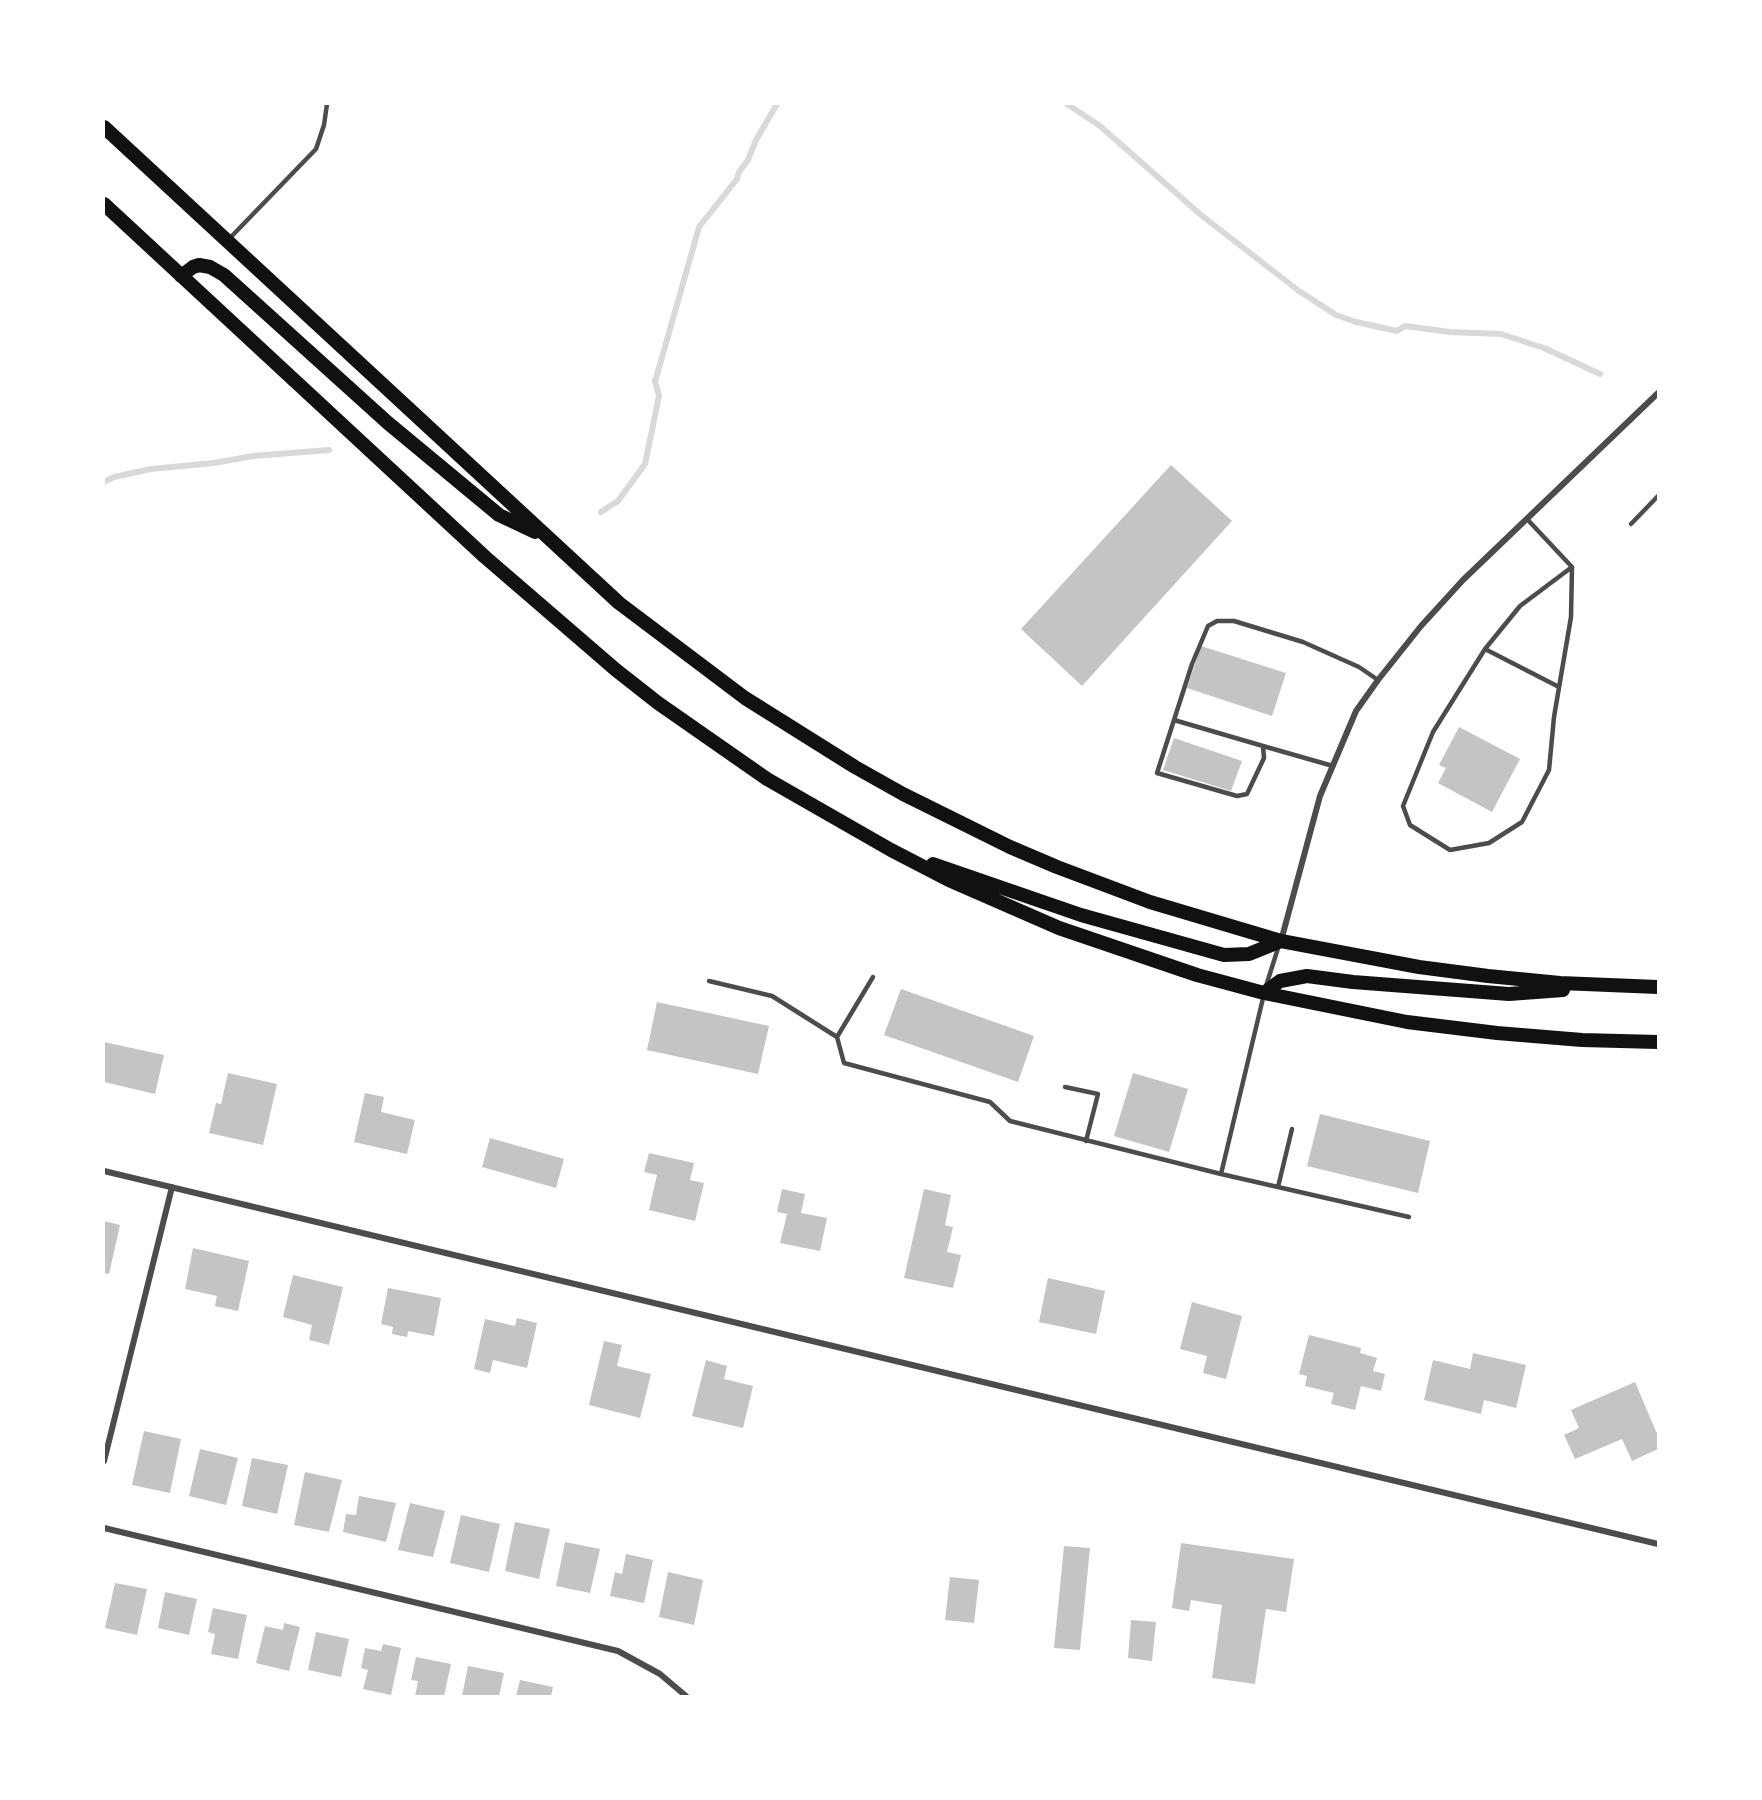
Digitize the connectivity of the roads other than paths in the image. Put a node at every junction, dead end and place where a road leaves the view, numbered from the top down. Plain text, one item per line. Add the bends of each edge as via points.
1 (327, 104) edge
2 (104, 128) edge
3 (104, 204) edge
4 (226, 242) junction
5 (181, 276) junction
6 (1659, 393) edge
7 (1659, 496) edge
8 (1527, 519) junction
9 (1631, 524) dead end
10 (547, 538) junction
11 (1572, 567) junction
12 (1485, 648) junction
13 (1378, 680) junction
14 (1559, 687) junction
15 (1174, 720) junction
16 (1263, 746) junction
17 (1333, 766) junction
18 (891, 850) junction
19 (1281, 941) junction
20 (873, 977) dead end
21 (710, 981) dead end
22 (1610, 986) junction
23 (1659, 987) edge
24 (1264, 993) junction
25 (837, 1037) junction
26 (1659, 1042) edge
27 (1065, 1087) dead end
28 (1292, 1129) dead end
29 (1086, 1141) junction
30 (104, 1171) edge
31 (1221, 1174) junction
32 (172, 1187) junction
33 (1278, 1187) junction
34 (1409, 1217) dead end
35 (104, 1461) edge
36 (104, 1527) edge
37 (1659, 1544) edge
38 (686, 1696) edge

1 - 4 lane via 315,149
2 - 4 main road
3 - 5 main road
4 - 10 main road
5 - 10 main road via 199,265 224,276 388,423 499,515
5 - 18 main road via 485,557 616,670 767,778
6 - 8 street
7 - 9 lane
8 - 11 lane
8 - 13 street via 1421,626
10 - 19 main road via 619,603 700,666 799,732 903,794 1057,867 1150,902
11 - 12 lane via 1520,606
11 - 14 lane via 1571,616
12 - 14 lane
12 - 14 lane via 1433,732 1403,806 1410,825 1450,850 1489,843 1522,822 1549,770
13 - 15 lane via 1359,667 1303,642 1234,621 1217,621 1208,626
13 - 17 street via 1356,711
15 - 16 lane
15 - 16 lane via 1157,773 1237,796 1247,794 1264,758
16 - 17 lane
17 - 19 street via 1320,796
18 - 19 main road via 1081,915 1224,955 1249,954
18 - 24 main road via 1059,928 1197,975
19 - 22 main road via 1419,967
19 - 24 lane
20 - 25 lane
21 - 25 lane via 772,996
22 - 23 main road
22 - 24 main road via 1509,994 1299,976 1280,981
24 - 26 main road via 1407,1022 1528,1036
24 - 31 lane
25 - 29 lane via 844,1064 990,1102 1010,1121
27 - 29 lane via 1098,1094
28 - 33 lane
29 - 31 lane
30 - 32 street
31 - 33 lane
32 - 35 street
32 - 37 street
33 - 34 lane
36 - 38 street via 618,1651 660,1674

